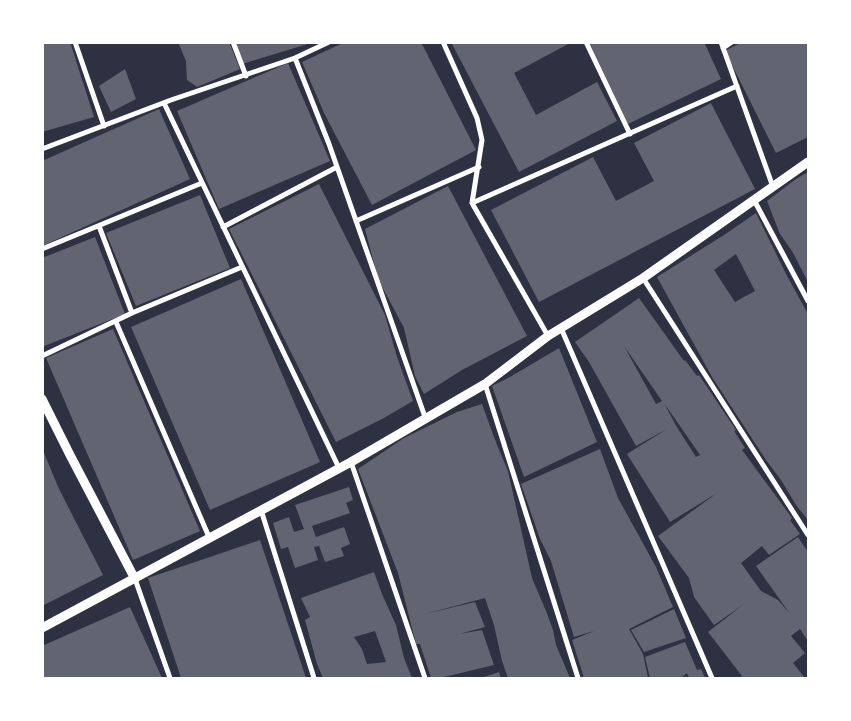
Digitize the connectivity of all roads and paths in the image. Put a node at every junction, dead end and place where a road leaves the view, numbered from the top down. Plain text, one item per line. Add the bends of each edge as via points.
1 (75, 42) edge
2 (233, 42) edge
3 (329, 42) edge
4 (443, 42) edge
5 (586, 42) edge
6 (732, 42) edge
7 (722, 45) edge
8 (295, 58) junction
9 (246, 76) junction
10 (737, 86) junction
11 (164, 103) junction
12 (104, 126) junction
13 (630, 134) junction
14 (42, 148) edge
15 (808, 162) edge
16 (337, 167) junction
17 (479, 167) junction
18 (202, 182) junction
19 (773, 187) junction
20 (754, 200) junction
21 (472, 203) junction
22 (356, 221) junction
23 (99, 226) junction
24 (223, 227) junction
25 (42, 249) edge
26 (242, 267) junction
27 (643, 278) junction
28 (808, 301) edge
29 (132, 313) junction
30 (116, 322) junction
31 (561, 327) junction
32 (548, 336) junction
33 (42, 356) edge
34 (486, 384) junction
35 (42, 398) edge
36 (425, 417) junction
37 (351, 462) junction
38 (339, 468) junction
39 (260, 510) junction
40 (808, 535) edge
41 (209, 537) junction
42 (135, 579) junction
43 (42, 628) edge
44 (170, 678) edge
45 (314, 678) edge
46 (425, 678) edge
47 (578, 678) edge
48 (712, 678) edge

1 - 12 street
2 - 9 street
3 - 8 street
4 - 17 street via 477,118 482,140
5 - 13 street
6 - 7 street
7 - 10 street
8 - 9 street
8 - 16 street
9 - 11 street
10 - 13 street
10 - 19 street
11 - 12 street
11 - 18 street
12 - 14 street
13 - 21 street
15 - 19 street
16 - 22 street
16 - 24 street
17 - 21 street
17 - 22 street
18 - 23 street
18 - 24 street
19 - 20 street
20 - 27 street
20 - 28 street
21 - 32 street
22 - 36 street
23 - 25 street
23 - 29 street
24 - 26 street
26 - 29 street
26 - 38 street
27 - 31 street
27 - 40 street
29 - 30 street
30 - 33 street
30 - 41 street
31 - 32 street
31 - 48 street
32 - 34 street
34 - 36 street
34 - 47 street
35 - 42 street
36 - 37 street
37 - 38 street
37 - 46 street
38 - 39 street
39 - 41 street
39 - 45 street
41 - 42 street
42 - 43 street
42 - 44 street

